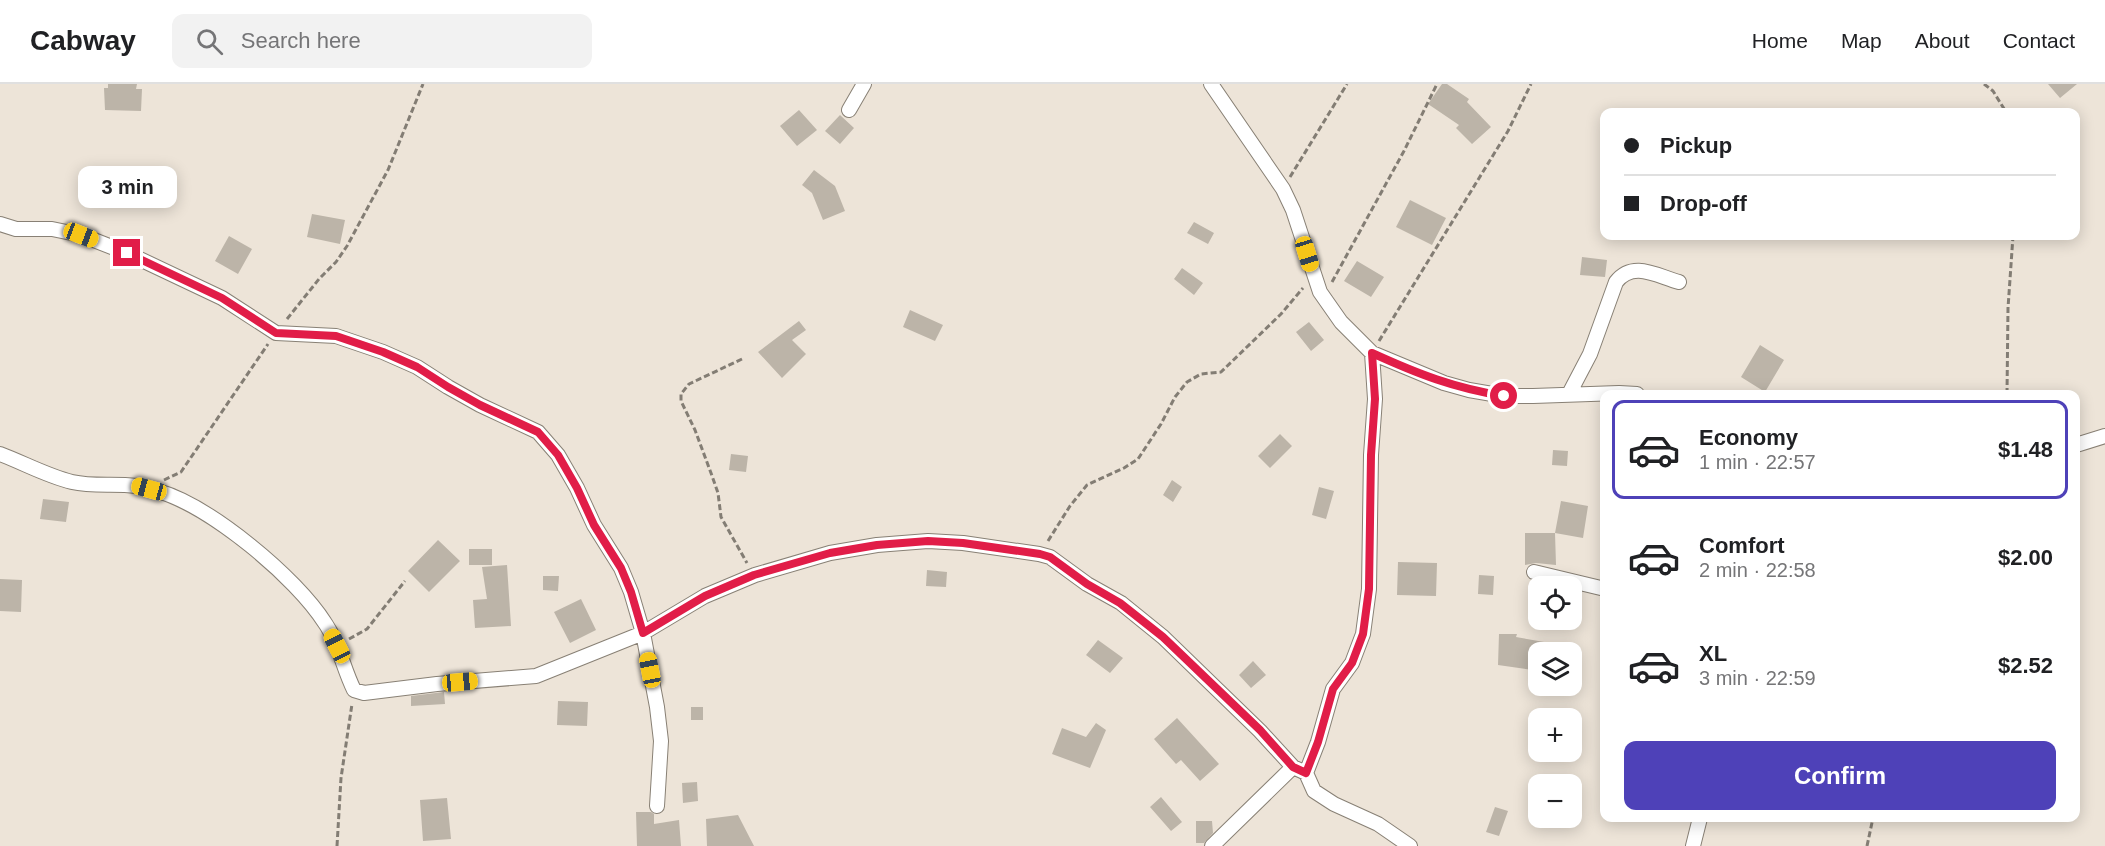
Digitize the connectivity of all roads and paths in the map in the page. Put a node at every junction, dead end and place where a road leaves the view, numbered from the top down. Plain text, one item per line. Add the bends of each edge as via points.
1 (423, 84) edge
2 (864, 84) edge
3 (1211, 84) edge
4 (1347, 84) edge
5 (1437, 84) edge
6 (1531, 84) edge
7 (1984, 84) edge
8 (2004, 108) edge
9 (849, 110) dead end
10 (1282, 189) junction
11 (0, 224) edge
12 (2013, 240) edge
13 (1314, 276) junction
14 (1678, 282) dead end
15 (1326, 301) junction
16 (276, 333) junction
17 (1372, 353) junction
18 (742, 359) dead end
19 (2007, 390) edge
20 (1600, 393) edge
21 (1569, 394) junction
22 (2105, 436) edge
23 (2080, 444) edge
24 (0, 454) edge
25 (137, 486) junction
26 (1040, 554) junction
27 (1534, 572) dead end
28 (754, 575) junction
29 (405, 581) dead end
30 (1600, 588) edge
31 (643, 633) junction
32 (337, 646) junction
33 (354, 690) junction
34 (1300, 770) junction
35 (657, 806) dead end
36 (1699, 822) edge
37 (1872, 822) edge
38 (337, 846) edge
39 (1212, 846) edge
40 (1410, 846) edge
41 (1692, 846) edge
42 (1867, 846) edge

1 - 16 path via 388,171 347,246
2 - 9 street
3 - 10 street
4 - 10 path
5 - 15 path via 1333,278
6 - 17 path via 1508,131
7 - 8 path
10 - 13 street via 1293,210
11 - 16 street via 81,235 127,253 222,298
12 - 19 path
13 - 15 street
13 - 26 path via 1281,315 1221,372 1200,374 1187,382 1138,459 1087,485
14 - 21 street via 1637,269 1622,274 1590,354
15 - 17 street
16 - 25 path via 181,472
16 - 31 street via 336,336 383,352 538,432 558,455 621,568
17 - 21 street via 1469,390 1504,396
17 - 34 street via 1375,399 1369,589 1363,634 1352,663 1333,689 1318,742
18 - 28 path via 689,384 681,401 718,493 721,517
20 - 21 street
22 - 23 street
24 - 25 street via 73,482
25 - 32 street via 183,500 265,557 313,606
26 - 28 street via 928,541 830,553
26 - 34 street via 1120,603 1163,637
27 - 30 street
28 - 31 street via 705,596
29 - 32 path via 367,629
31 - 33 street via 536,676 364,693
31 - 35 street via 661,741
32 - 33 street
33 - 38 path via 341,778
34 - 39 street
34 - 40 street via 1314,791 1378,824
36 - 41 street
37 - 42 path

